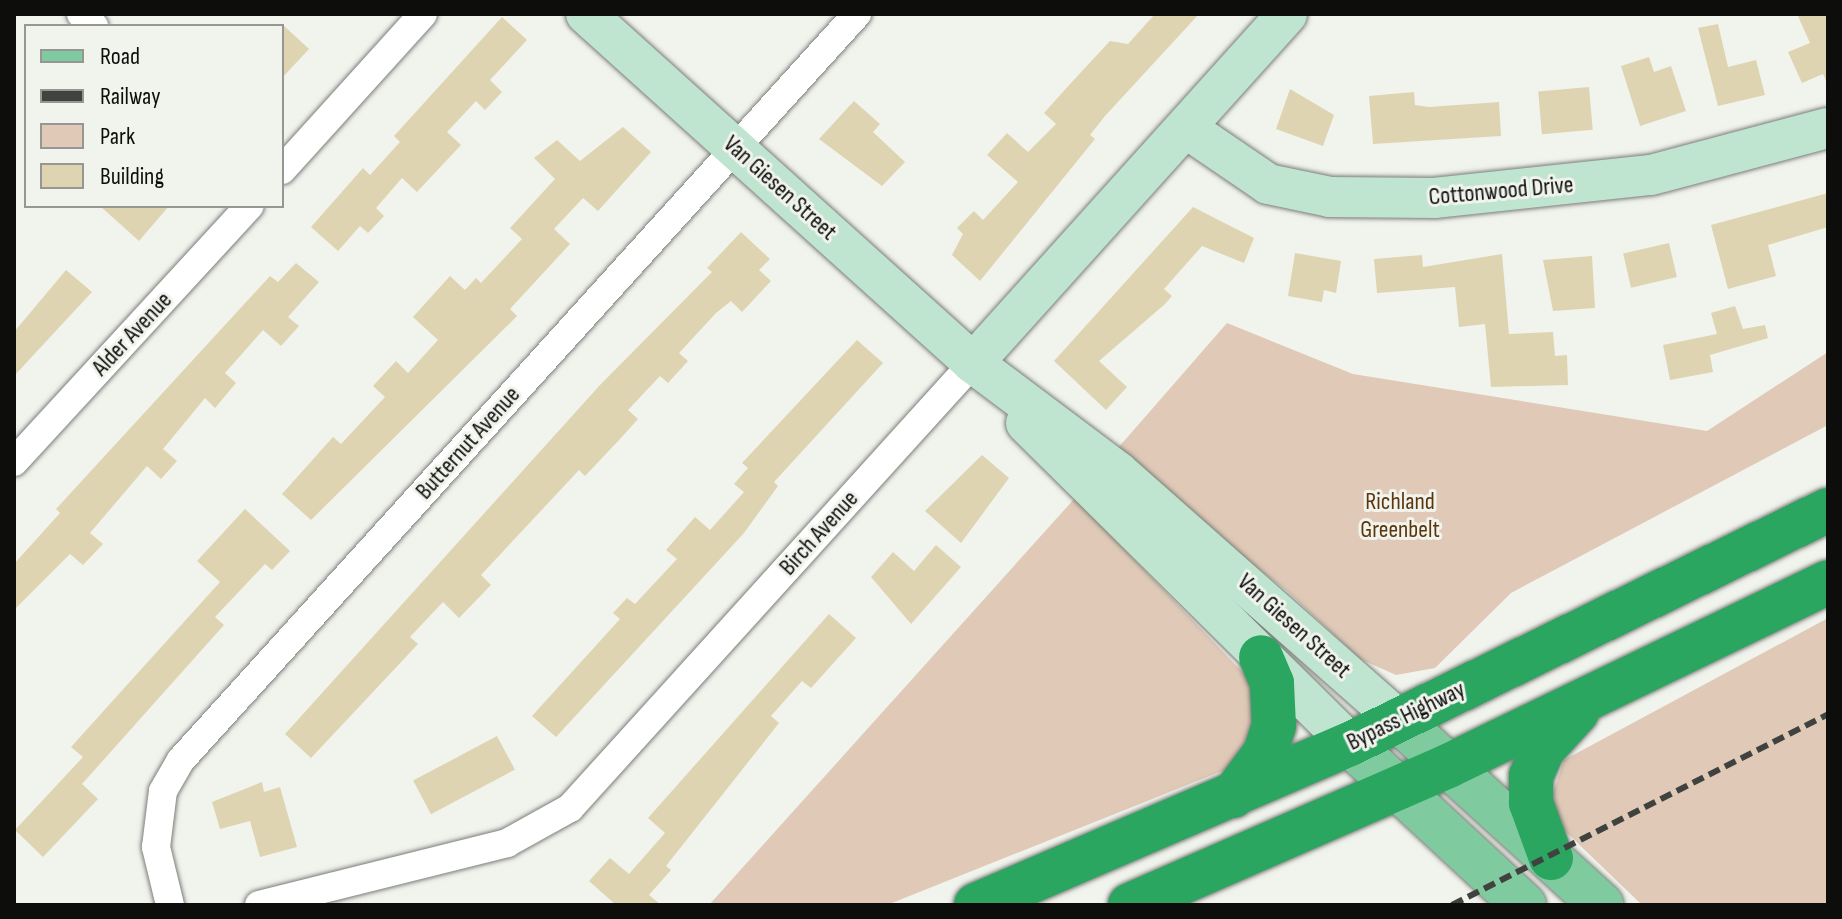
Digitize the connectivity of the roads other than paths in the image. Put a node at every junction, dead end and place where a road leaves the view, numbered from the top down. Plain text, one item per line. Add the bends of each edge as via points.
1 (423, 14) edge
2 (586, 14) edge
3 (857, 14) edge
4 (1287, 14) edge
5 (1186, 128) junction
6 (1828, 128) edge
7 (735, 148) junction
8 (284, 168) edge
9 (247, 208) edge
10 (973, 363) junction
11 (14, 462) edge
12 (1828, 510) edge
13 (1828, 582) edge
14 (1261, 657) junction
15 (1593, 697) junction
16 (1398, 720) junction
17 (1350, 744) junction
18 (1448, 766) junction
19 (1397, 788) junction
20 (1230, 799) junction
21 (1551, 858) junction
22 (170, 905) edge
23 (259, 905) edge
24 (976, 905) edge
25 (1130, 905) edge
26 (1524, 905) edge
27 (1601, 905) edge

1 - 8 street
2 - 7 main road, Van Giesen Street
3 - 7 street, Butternut Avenue
4 - 5 main road, Birch Avenue
5 - 6 main road, Cottonwood Drive via 1268,184 1330,197 1434,198 1651,175
5 - 10 main road, Birch Avenue
7 - 10 main road, Van Giesen Street
7 - 22 street, Butternut Avenue via 181,760 163,791 156,847
9 - 11 street, Alder Avenue
10 - 14 main road, Van Giesen Street via 1083,486
10 - 16 main road, Van Giesen Street via 1118,472
10 - 23 street, Birch Avenue via 570,808 507,843
12 - 16 highway, Bypass Highway
13 - 15 highway
14 - 17 main road, Van Giesen Street
14 - 20 highway via 1275,701 1271,739
15 - 18 highway
15 - 21 highway via 1543,749 1531,776 1531,803
16 - 17 highway, Bypass Highway
16 - 18 main road, Van Giesen Street
17 - 19 main road, Van Giesen Street
17 - 20 highway, Bypass Highway
18 - 19 highway
18 - 21 main road, Van Giesen Street
19 - 25 highway
19 - 26 main road, Van Giesen Street
20 - 24 highway, Bypass Highway
21 - 27 main road, Van Giesen Street

